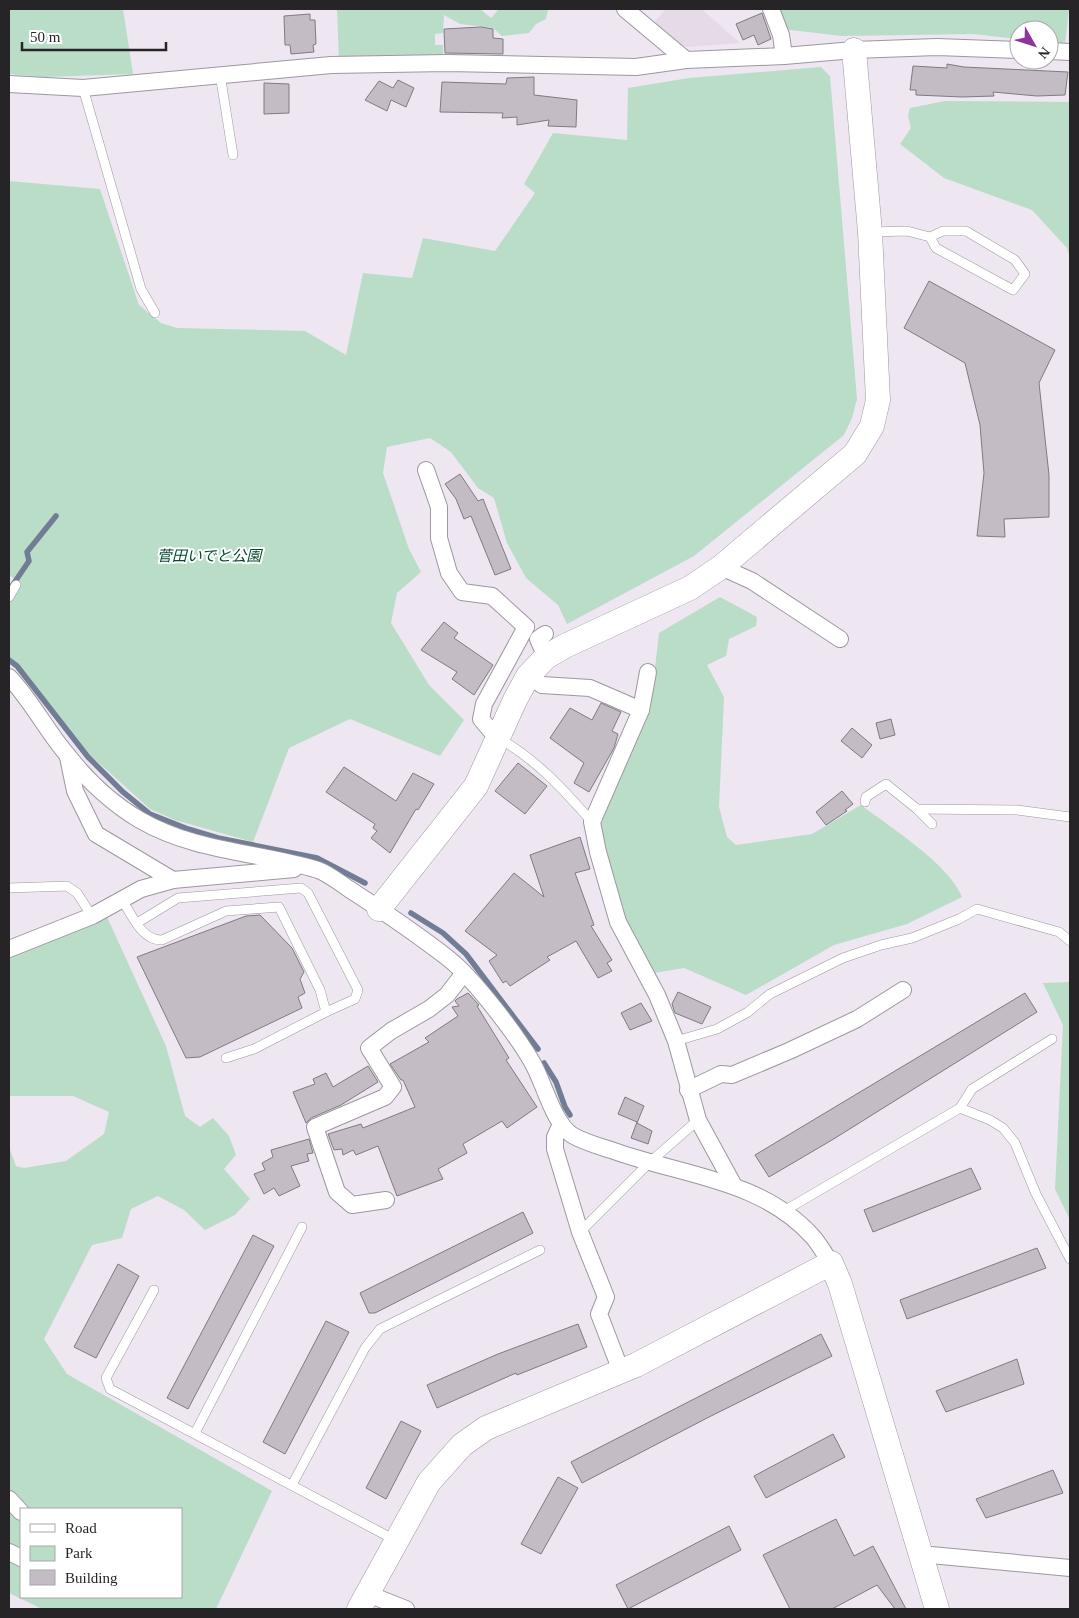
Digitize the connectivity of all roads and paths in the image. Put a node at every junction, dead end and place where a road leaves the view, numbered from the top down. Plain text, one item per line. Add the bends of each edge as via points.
1 (625, 9) edge
2 (771, 9) edge
3 (854, 50) junction
4 (1009, 50) edge
5 (784, 56) junction
6 (686, 60) junction
7 (220, 74) junction
8 (9, 84) edge
9 (83, 88) junction
10 (233, 155) dead end
11 (870, 232) junction
12 (930, 237) junction
13 (155, 313) dead end
14 (426, 470) dead end
15 (721, 567) junction
16 (16, 585) dead end
17 (9, 597) edge
18 (545, 634) dead end
19 (840, 639) dead end
20 (546, 657) junction
21 (648, 672) dead end
22 (528, 676) junction
23 (9, 677) edge
24 (641, 710) junction
25 (497, 738) junction
26 (68, 757) junction
27 (865, 802) dead end
28 (917, 809) junction
29 (1070, 817) edge
30 (592, 822) junction
31 (932, 824) dead end
32 (304, 867) junction
33 (173, 880) junction
34 (9, 888) edge
35 (122, 900) junction
36 (379, 909) junction
37 (92, 916) junction
38 (137, 923) junction
39 (1070, 942) edge
40 (9, 948) edge
41 (464, 973) junction
42 (903, 990) dead end
43 (326, 1012) junction
44 (1052, 1039) dead end
45 (676, 1041) junction
46 (226, 1058) dead end
47 (688, 1090) junction
48 (960, 1108) junction
49 (698, 1120) junction
50 (561, 1124) junction
51 (649, 1163) junction
52 (733, 1184) junction
53 (386, 1200) dead end
54 (784, 1211) junction
55 (302, 1227) dead end
56 (580, 1232) junction
57 (540, 1250) dead end
58 (1070, 1259) edge
59 (831, 1263) junction
60 (154, 1290) dead end
61 (621, 1371) junction
62 (194, 1433) junction
63 (292, 1485) junction
64 (9, 1499) edge
65 (20, 1511) edge
66 (397, 1541) junction
67 (920, 1554) junction
68 (1070, 1568) edge
69 (363, 1602) edge
70 (934, 1608) edge
71 (406, 1609) edge

1 - 6 street
2 - 5 street via 781,35
3 - 4 street via 937,47
3 - 5 street
3 - 11 street
5 - 6 street
6 - 7 street via 636,68 448,62 331,65
7 - 9 street
7 - 10 lane
8 - 9 street
9 - 13 lane via 141,289
11 - 12 lane via 907,232
11 - 15 street via 878,400 872,426 855,454
12 - 12 lane via 943,231 966,231 1014,260 1025,274 1013,290 936,248
14 - 25 street via 439,507 439,538 449,573 462,592 492,596 526,627 484,704 481,719
15 - 19 street via 752,581
15 - 20 street via 690,588
16 - 17 lane
18 - 20 street via 538,639
20 - 22 street
21 - 24 street
22 - 24 street via 542,685 590,688
22 - 25 street
23 - 26 street via 24,693
24 - 30 street
25 - 30 lane via 514,746 551,778
25 - 36 street via 476,786
26 - 32 street via 115,803 139,820 220,850
26 - 33 street via 76,791 96,834
27 - 28 lane via 866,796 886,784
28 - 29 lane via 1017,810
28 - 31 lane
30 - 45 street via 618,922 658,995
32 - 33 street
32 - 36 street via 321,871
33 - 35 street
34 - 37 lane via 67,886 77,893
35 - 37 street
35 - 38 lane
36 - 41 street via 451,960
37 - 40 street
38 - 43 lane via 148,937 162,940 226,911 279,907 320,990
38 - 43 lane via 178,898 301,888 308,893 358,990 355,999
39 - 45 lane via 1059,932 977,909 912,938 843,958 770,994 748,1012 717,1029
41 - 50 street via 532,1061
41 - 53 street via 447,995 369,1048 393,1087 385,1097 316,1127 338,1192 352,1205
42 - 47 street via 857,1019 789,1051 732,1075 721,1074
43 - 46 lane via 254,1049
44 - 48 lane via 972,1089
45 - 47 street
47 - 49 street
48 - 54 lane
48 - 58 lane via 1003,1128 1015,1143 1036,1194
49 - 51 lane
49 - 52 street
50 - 51 street via 572,1136
50 - 56 street via 555,1137 556,1149
51 - 52 street
51 - 56 lane
52 - 54 street
54 - 59 street via 813,1237
55 - 62 lane
56 - 61 street via 606,1297 599,1314
57 - 63 lane via 380,1329 365,1348
59 - 61 street
59 - 67 street
60 - 62 lane via 106,1378 110,1389
61 - 66 street via 486,1428 462,1444 429,1482
62 - 63 lane
63 - 66 lane
64 - 65 street
66 - 69 street
67 - 68 street
67 - 70 street
69 - 71 street

